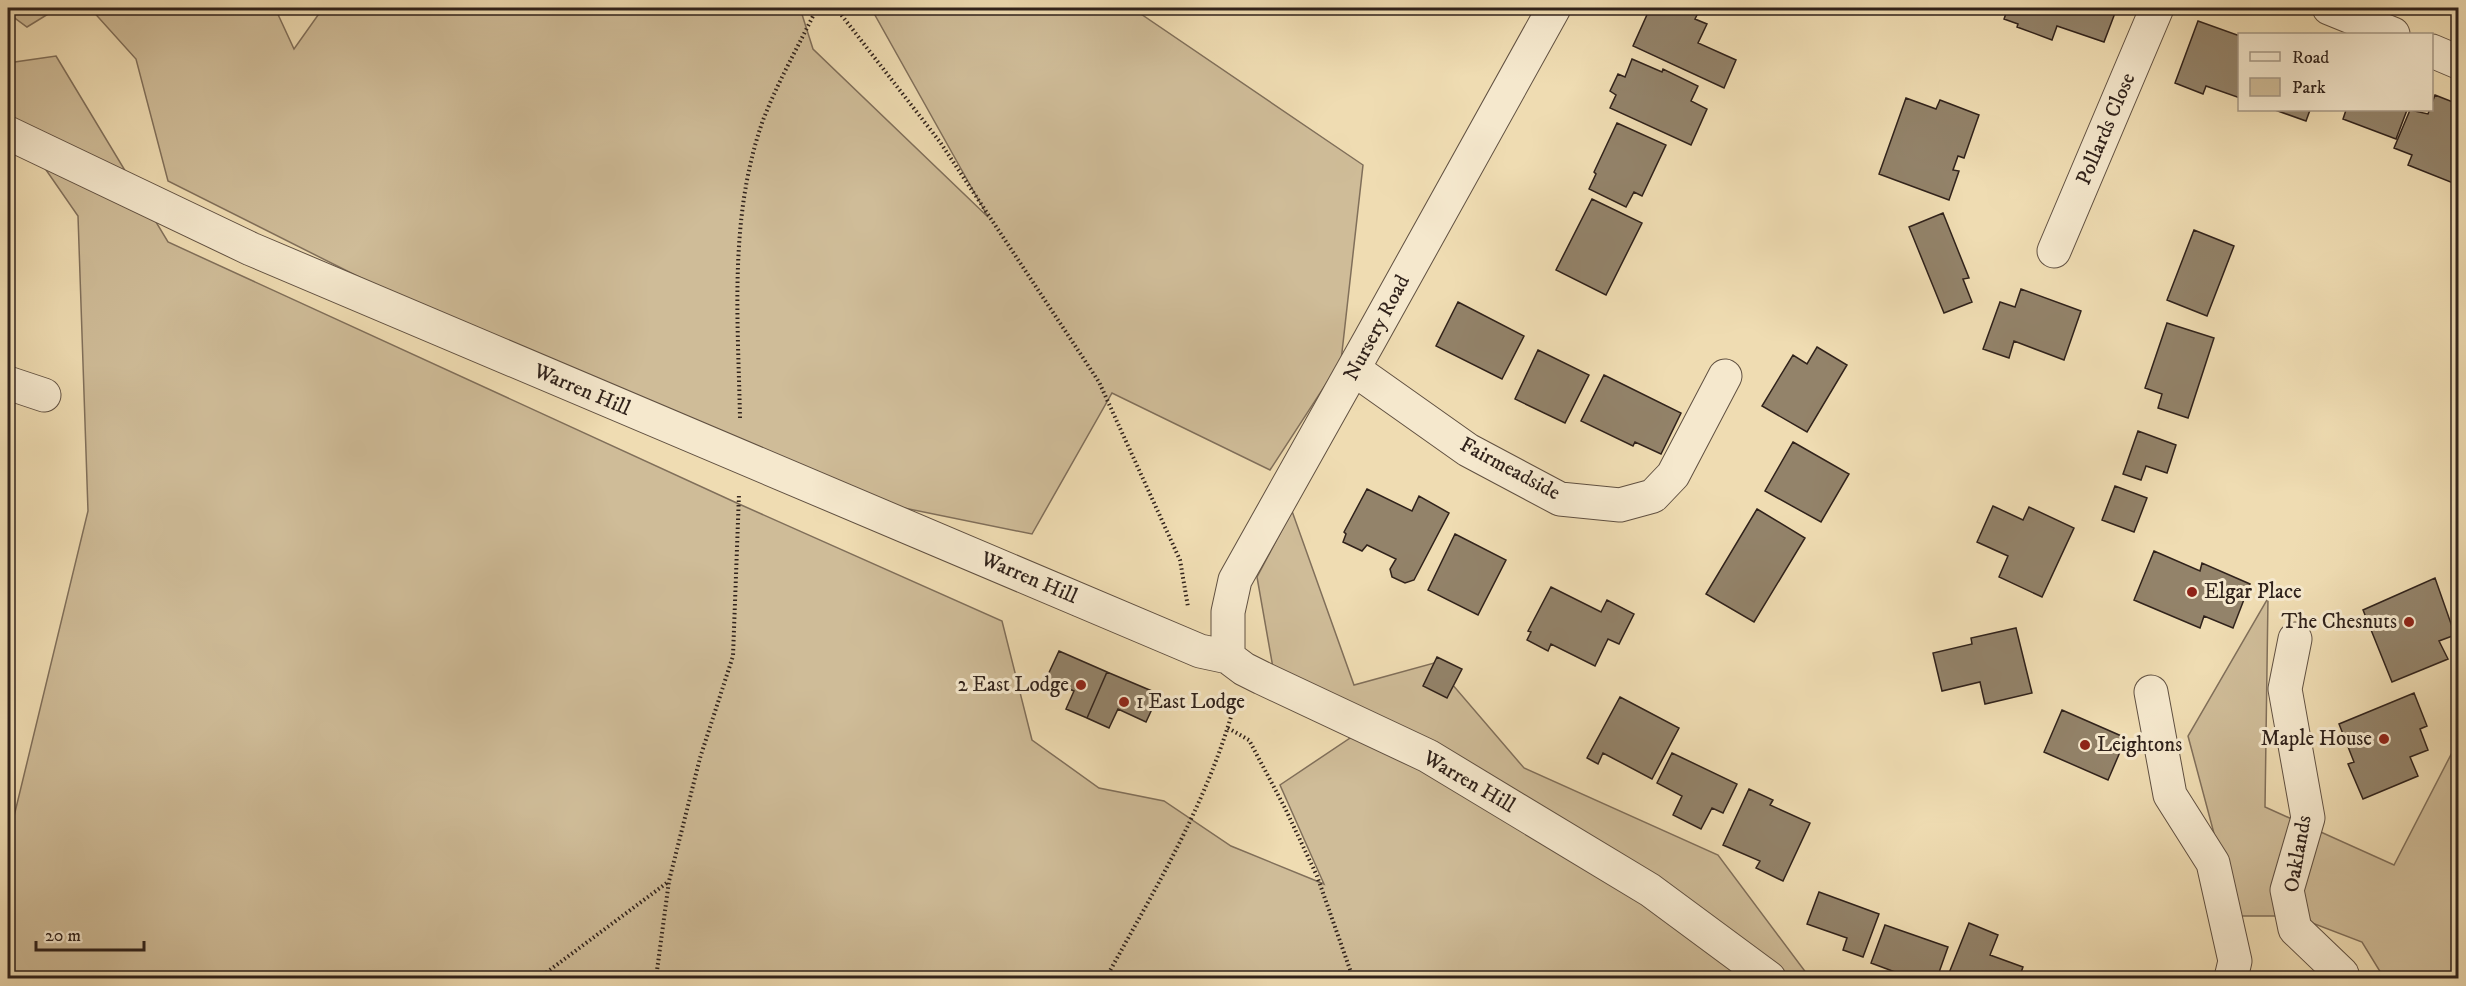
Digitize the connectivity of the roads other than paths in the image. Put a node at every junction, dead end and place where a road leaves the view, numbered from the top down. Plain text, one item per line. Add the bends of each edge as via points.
1 (1554, 8) edge
2 (2157, 8) edge
3 (2329, 8) edge
4 (2391, 33) edge
5 (2433, 51) edge
6 (2458, 62) edge
7 (8, 133) edge
8 (2054, 251) dead end
9 (1355, 370) junction
10 (1725, 376) dead end
11 (8, 383) edge
12 (44, 395) dead end
13 (2295, 639) dead end
14 (1224, 659) junction
15 (2151, 692) dead end
16 (1769, 978) edge
17 (2231, 978) edge
18 (2343, 978) edge

1 - 9 street, Nursery Road
2 - 8 street, Pollards Close
3 - 4 street
5 - 6 street
7 - 14 street, Warren Hill via 251,249
9 - 10 street, Fairmeadside via 1468,450 1560,499 1620,505 1653,496 1673,475
9 - 14 street, Nursery Road via 1235,580
11 - 12 street
13 - 18 street, Oaklands via 2285,689 2308,818 2287,890 2295,929
14 - 16 street, Warren Hill via 1428,756 1650,890
15 - 17 street via 2170,795 2213,863 2235,961

